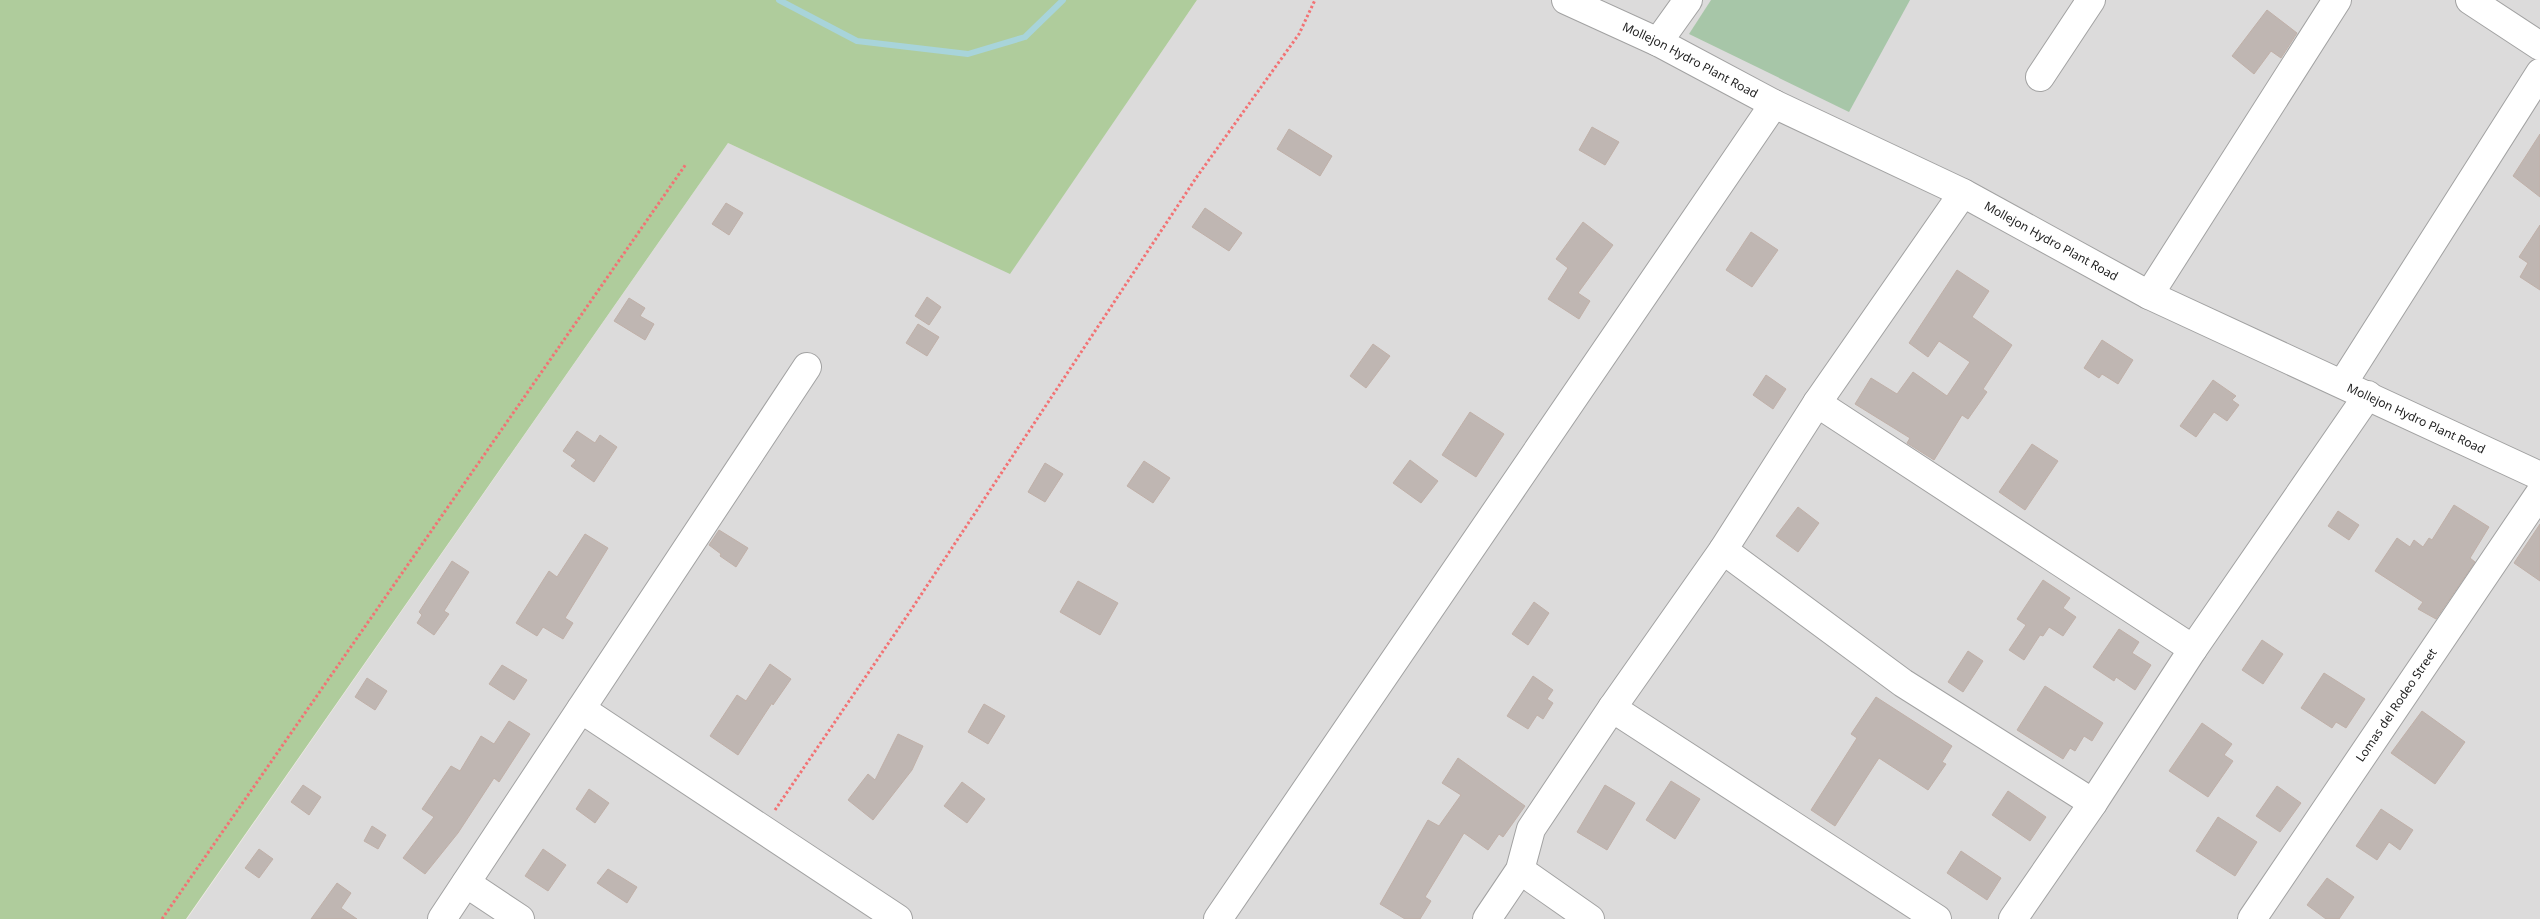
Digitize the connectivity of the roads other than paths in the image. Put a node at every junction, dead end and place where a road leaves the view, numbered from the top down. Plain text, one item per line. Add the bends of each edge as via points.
1 (1566, 0) edge
2 (1688, 0) edge
3 (2091, 0) edge
4 (2337, 0) edge
5 (2470, 0) edge
6 (1658, 42) junction
7 (2540, 46) edge
8 (2540, 73) edge
9 (2040, 77) dead end
10 (1774, 104) junction
11 (1963, 193) junction
12 (2149, 295) junction
13 (808, 367) dead end
14 (2343, 383) junction
15 (2368, 395) junction
16 (1816, 403) junction
17 (2540, 476) edge
18 (2540, 493) edge
19 (1723, 550) junction
20 (2193, 649) junction
21 (1612, 708) junction
22 (581, 709) junction
23 (2093, 803) junction
24 (1520, 870) junction
25 (466, 884) junction
26 (1220, 918) edge
27 (442, 919) edge
28 (520, 919) edge
29 (898, 919) edge
30 (1487, 919) edge
31 (1590, 919) edge
32 (1937, 919) edge
33 (2013, 919) edge
34 (2252, 919) edge

1 - 6 street, Mollejon Hydro Plant Road
2 - 6 street
3 - 9 street
4 - 12 street
5 - 7 street
6 - 10 street, Mollejon Hydro Plant Road
8 - 14 street
10 - 11 street, Mollejon Hydro Plant Road
10 - 26 street
11 - 12 street, Mollejon Hydro Plant Road
11 - 16 street
12 - 14 street, Mollejon Hydro Plant Road
13 - 22 street
14 - 15 street, Mollejon Hydro Plant Road
15 - 17 street, Mollejon Hydro Plant Road
15 - 20 street
16 - 19 street
16 - 20 street
18 - 34 street, Lomas del Rodeo Street
19 - 21 street
19 - 23 street via 1903,683
20 - 23 street
21 - 24 street via 1532,829
21 - 32 street
22 - 25 street
22 - 29 street
23 - 33 street
24 - 30 street
24 - 31 street
25 - 27 street
25 - 28 street

